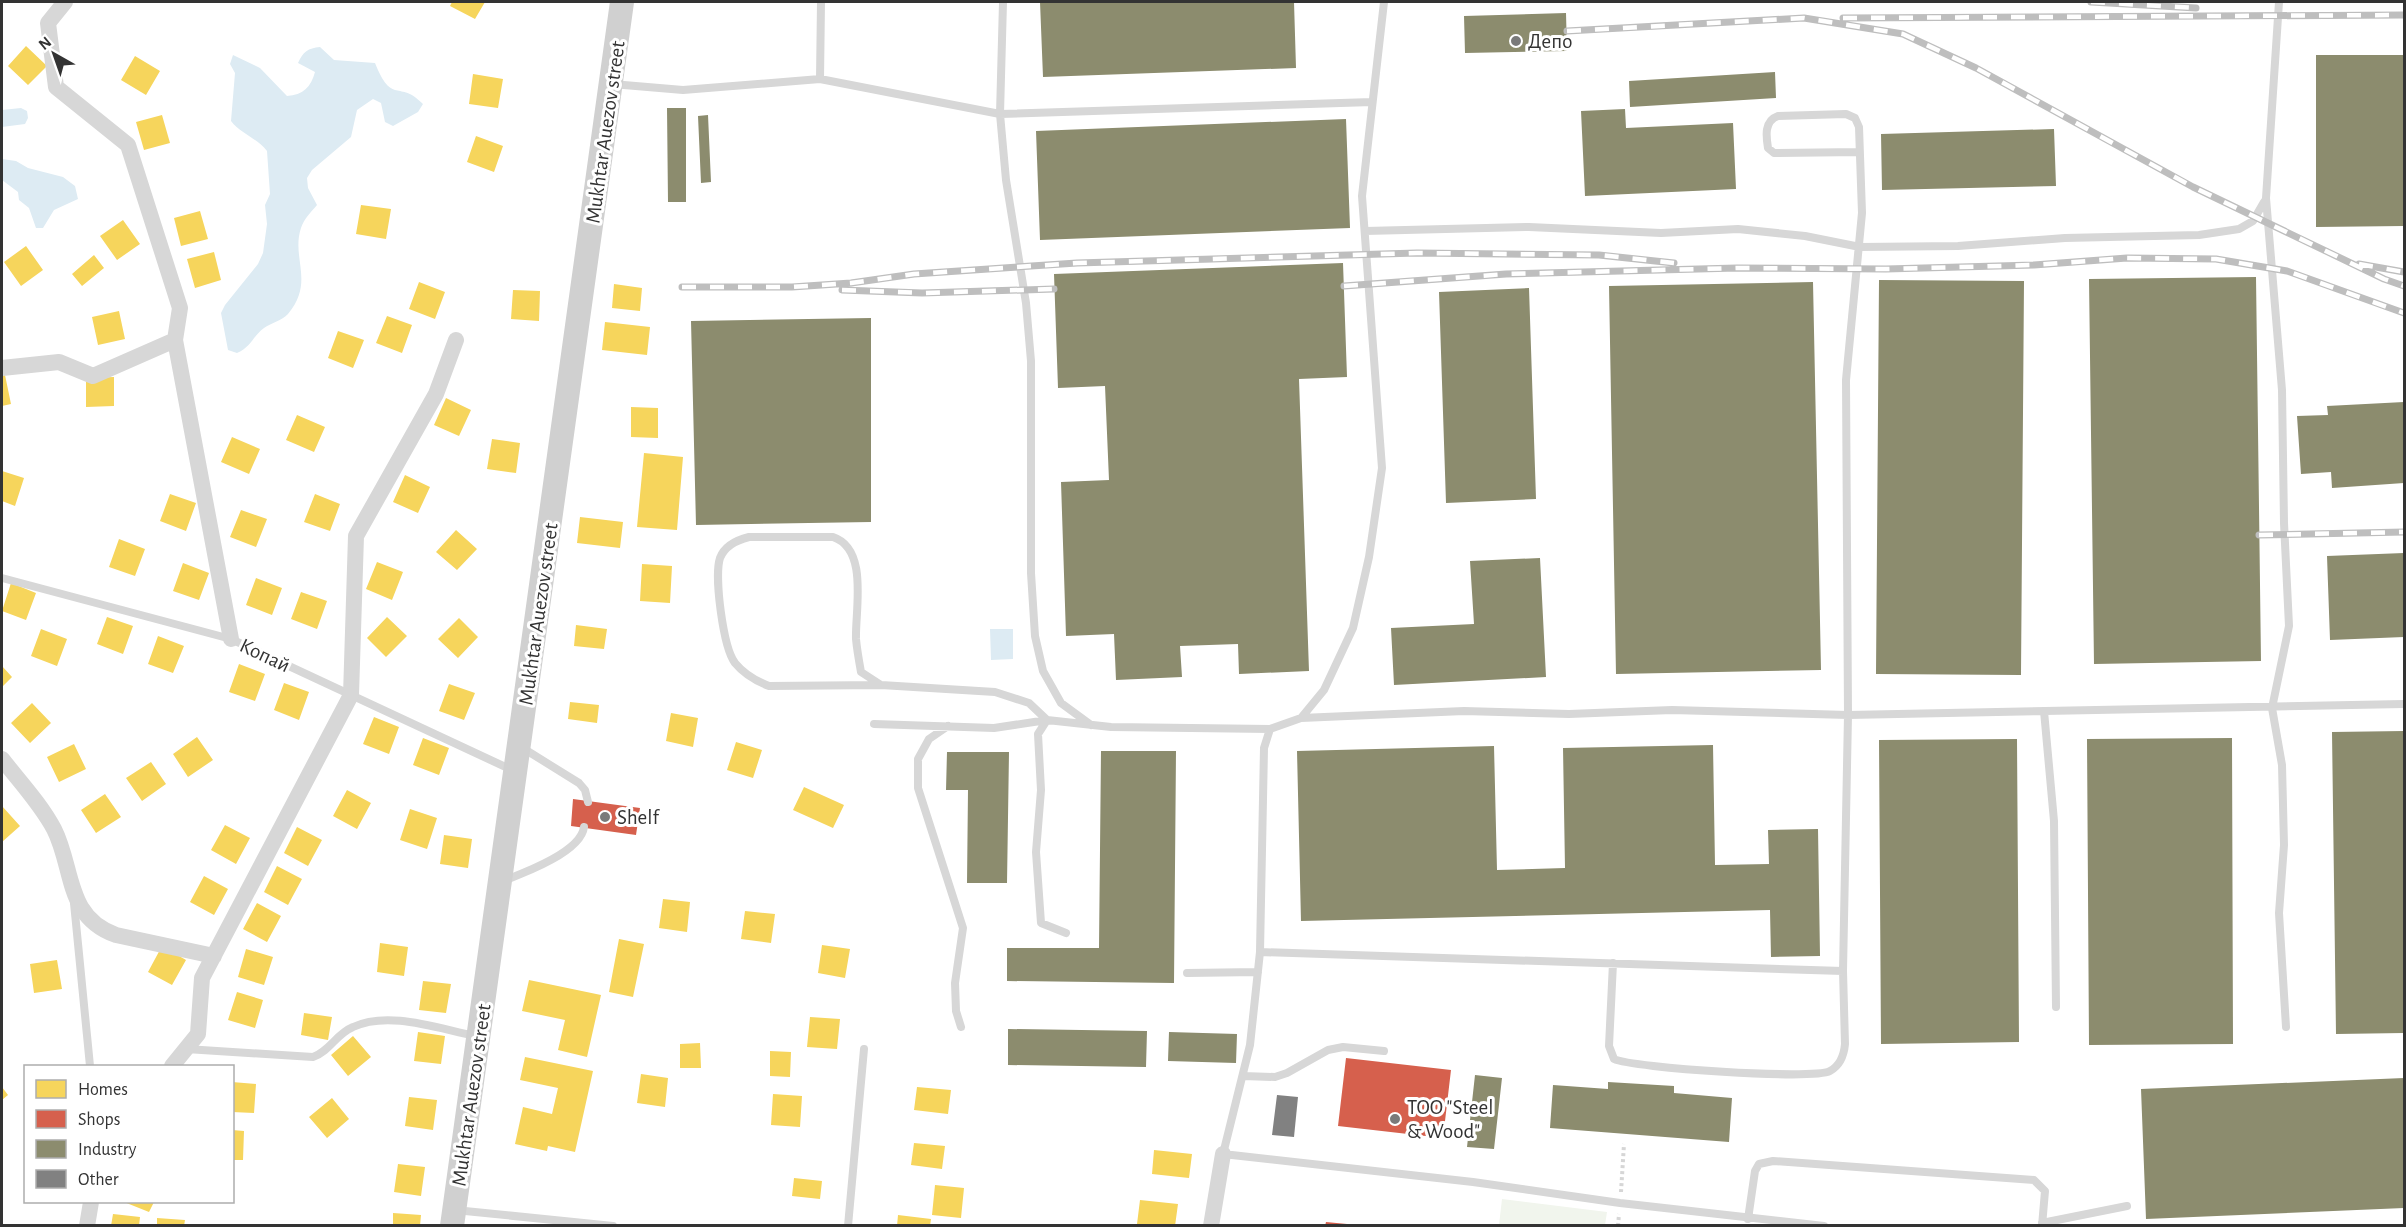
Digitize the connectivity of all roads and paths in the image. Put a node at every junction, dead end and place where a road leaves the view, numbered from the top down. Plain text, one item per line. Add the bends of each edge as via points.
1 (65, 2) edge
2 (622, 2) edge
3 (821, 2) edge
4 (1003, 2) edge
5 (1384, 2) edge
6 (2278, 2) edge
7 (820, 79) junction
8 (611, 84) junction
9 (1372, 102) junction
10 (1000, 114) junction
11 (1859, 152) junction
12 (2266, 198) junction
13 (1365, 231) junction
14 (1860, 247) junction
15 (175, 340) junction
16 (456, 340) dead end
17 (2, 368) edge
18 (2, 578) edge
19 (231, 639) junction
20 (881, 684) junction
21 (351, 695) junction
22 (2404, 704) edge
23 (2272, 708) junction
24 (2044, 711) junction
25 (1848, 716) junction
26 (1301, 718) junction
27 (1047, 720) junction
28 (874, 724) dead end
29 (1091, 725) junction
30 (948, 726) junction
31 (1270, 729) junction
32 (519, 746) junction
33 (2, 759) edge
34 (515, 771) junction
35 (588, 802) dead end
36 (584, 827) dead end
37 (500, 883) junction
38 (73, 894) junction
39 (1066, 933) dead end
40 (1260, 952) junction
41 (214, 956) junction
42 (1613, 963) junction
43 (1843, 971) junction
44 (1258, 972) junction
45 (1187, 973) dead end
46 (2056, 1007) dead end
47 (961, 1027) dead end
48 (2286, 1027) dead end
49 (480, 1037) junction
50 (186, 1048) junction
51 (864, 1049) dead end
52 (1384, 1051) dead end
53 (90, 1065) edge
54 (173, 1065) edge
55 (1243, 1076) junction
56 (1624, 1144) dead end
57 (1223, 1154) junction
58 (91, 1203) edge
59 (1620, 1203) junction
60 (2127, 1206) dead end
61 (453, 1218) edge
62 (1748, 1219) junction
63 (2042, 1224) edge
64 (87, 1226) edge
65 (613, 1226) edge
66 (848, 1226) edge
67 (1211, 1226) edge
68 (1618, 1226) edge
69 (1824, 1226) edge

1 - 15 street via 48,23 56,87 128,145 180,308
2 - 8 street, Mukhtar Auezov street
3 - 7 lane
4 - 10 lane
5 - 9 lane
6 - 12 lane
7 - 8 lane via 683,90
7 - 10 lane
8 - 32 street, Mukhtar Auezov street
9 - 10 lane
9 - 13 lane via 1362,196
10 - 29 lane via 1031,361 1031,573 1035,636 1043,671 1061,703
11 - 11 lane via 1858,122 1851,116 1778,116 1767,126 1768,148 1774,153
11 - 14 lane
12 - 14 lane via 2253,221 2238,229 2199,235
12 - 23 lane via 2282,390 2289,626
13 - 14 lane via 1529,227 1661,232 1738,229
13 - 26 lane via 1382,468 1369,557 1353,628 1324,690
14 - 25 lane via 1846,380
15 - 17 street via 93,376 59,362
15 - 19 street
16 - 21 street via 436,394 356,536
18 - 19 lane, Копай
19 - 21 lane, Копай
20 - 20 lane via 861,672 856,638 859,598 855,564 843,541 833,537 749,537 736,540 726,549 720,559 723,625 729,651 742,670 769,686
20 - 27 lane via 996,692 1029,704
21 - 34 lane, Копай
21 - 41 street
22 - 23 lane
23 - 24 lane
23 - 48 lane via 2282,765 2284,845 2279,913
24 - 25 lane
24 - 46 lane via 2054,821
25 - 26 lane via 1672,710 1569,714 1464,711
25 - 43 lane
26 - 31 lane
27 - 29 lane
27 - 30 lane via 994,728
27 - 39 lane via 1038,734 1038,901 1041,923
28 - 30 lane
29 - 31 lane
30 - 47 lane via 928,739 918,759 918,788 963,928 955,983
31 - 40 lane via 1264,748
32 - 34 street, Mukhtar Auezov street
32 - 35 lane via 579,783
33 - 38 street via 55,831
34 - 37 street, Mukhtar Auezov street
36 - 37 lane via 580,838 555,857
37 - 49 street, Mukhtar Auezov street
38 - 41 street via 91,921 103,931
38 - 53 lane
40 - 42 lane
40 - 44 lane
41 - 50 street via 202,978 198,1034
42 - 43 lane
42 - 43 lane via 1609,1035 1614,1059 1705,1071 1767,1074 1818,1074 1838,1065 1845,1044
44 - 45 lane
44 - 55 lane
49 - 50 lane via 381,1020 347,1030 313,1058
49 - 61 street, Mukhtar Auezov street
50 - 54 street
51 - 66 lane
52 - 55 lane via 1343,1047 1328,1050 1281,1075
55 - 57 lane
56 - 59 path
57 - 59 lane
57 - 67 street
58 - 64 street
59 - 62 lane
59 - 68 path
60 - 63 lane
61 - 65 lane
62 - 63 lane via 1755,1171 1759,1164 1773,1161 2034,1180 2045,1191
62 - 69 lane

